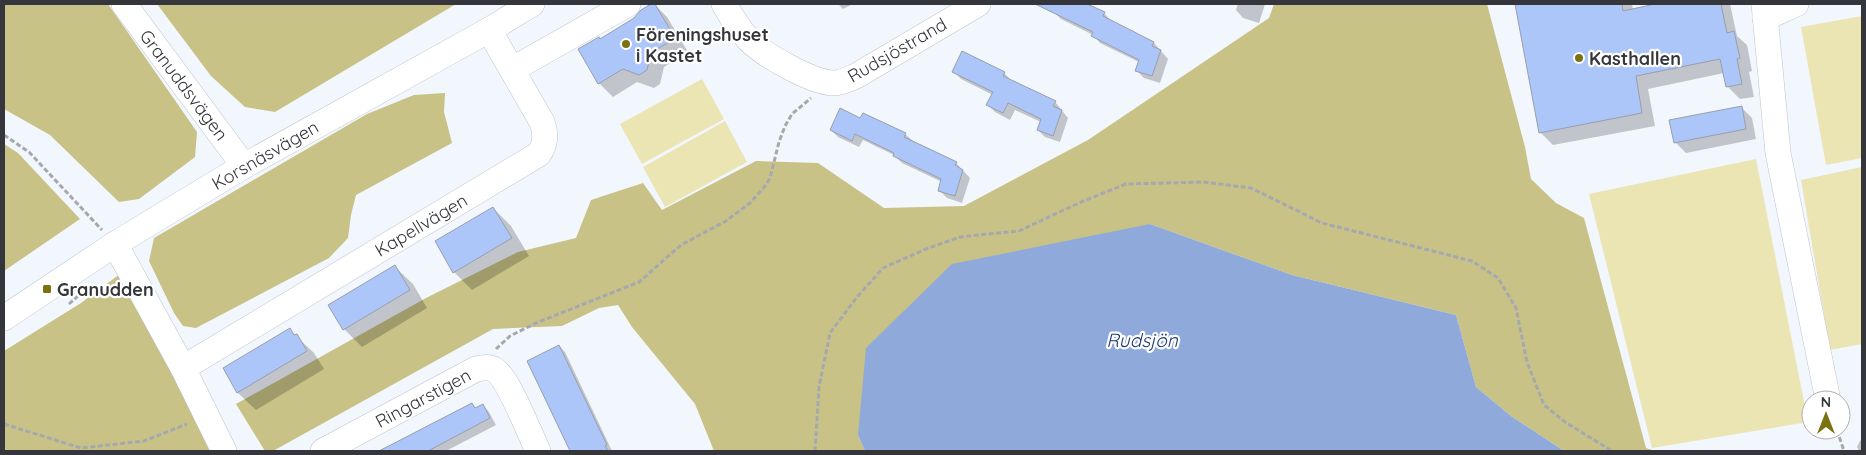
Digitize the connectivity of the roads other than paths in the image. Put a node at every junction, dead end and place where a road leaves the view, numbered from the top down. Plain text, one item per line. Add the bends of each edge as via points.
1 (124, 4) edge
2 (532, 4) edge
3 (628, 4) edge
4 (724, 4) edge
5 (978, 4) edge
6 (1796, 4) edge
7 (1765, 11) edge
8 (489, 30) junction
9 (513, 70) junction
10 (244, 166) junction
11 (115, 244) junction
12 (4, 318) edge
13 (182, 368) junction
14 (1826, 390) edge
15 (224, 451) edge
16 (323, 451) edge
17 (538, 451) edge

1 - 10 street, Granuddsvägen
2 - 8 street, Korsnäsvägen
3 - 9 street
4 - 5 street, Rudsjöstrand via 748,39 764,52 825,82 842,82 856,76
6 - 7 street
7 - 14 street via 1778,153
8 - 9 street, Kapellvägen
8 - 10 street, Korsnäsvägen
9 - 13 street, Kapellvägen via 542,122 545,139 539,154
10 - 11 street, Korsnäsvägen
11 - 12 street, Korsnäsvägen
11 - 13 street
13 - 15 street
16 - 17 street, Ringarstigen via 476,369 487,368 502,377

